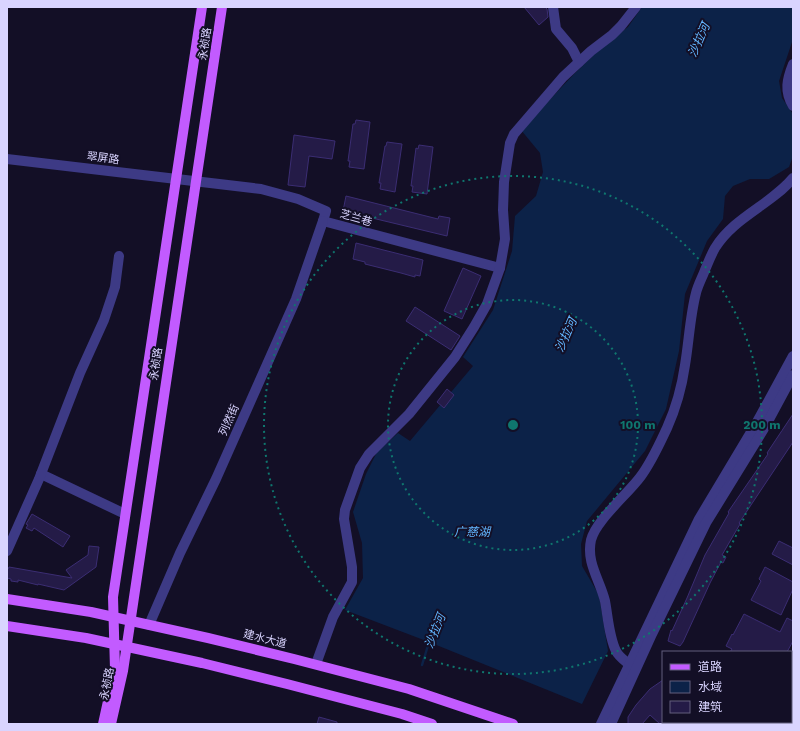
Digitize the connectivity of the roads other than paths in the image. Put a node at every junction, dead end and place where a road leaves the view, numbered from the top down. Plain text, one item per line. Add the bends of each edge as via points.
1 (202, 7) edge
2 (222, 7) edge
3 (553, 7) edge
4 (636, 7) edge
5 (579, 62) junction
6 (793, 64) edge
7 (793, 106) edge
8 (7, 160) edge
9 (793, 178) edge
10 (176, 179) junction
11 (196, 181) junction
12 (323, 221) junction
13 (119, 256) dead end
14 (500, 268) junction
15 (793, 356) edge
16 (793, 375) edge
17 (41, 474) junction
18 (125, 514) junction
19 (7, 551) edge
20 (7, 600) edge
21 (113, 617) junction
22 (130, 621) junction
23 (149, 625) junction
24 (7, 626) edge
25 (114, 644) junction
26 (126, 647) junction
27 (316, 664) junction
28 (629, 664) junction
29 (103, 724) edge
30 (111, 724) edge
31 (432, 724) edge
32 (513, 724) edge
33 (601, 724) edge
34 (611, 724) edge

1 - 10 main road, 永祯路
2 - 11 main road, 永祯路
3 - 5 street via 556,29 572,48
4 - 5 street via 615,32
5 - 14 street via 519,127 510,143 504,182 505,239
6 - 7 street via 786,86 788,98
8 - 10 street, 翠屏路
9 - 28 street via 740,221 715,248 696,292 683,379 668,426 652,460 604,517 591,539 591,564 604,599 614,646 621,658
10 - 11 street, 翠屏路
10 - 18 main road, 永祯路
11 - 12 street, 芝兰巷 via 262,189 298,199 326,211
11 - 22 main road, 永祯路
12 - 14 street, 芝兰巷
12 - 23 street, 列然街 via 290,312
13 - 17 street via 115,287 104,320 80,373
14 - 27 street via 487,304 455,357 409,414 369,454 360,468 344,519 352,582 331,622
15 - 28 street via 758,422 699,519
16 - 34 street via 765,427 706,523
17 - 18 street
17 - 19 street
18 - 21 main road, 永祯路 via 113,597
20 - 21 main road, 建水大道
21 - 22 main road, 建水大道
21 - 25 main road, 永祯路
22 - 23 main road, 建水大道
22 - 26 main road, 永祯路
23 - 27 main road, 建水大道
24 - 25 main road
25 - 26 main road
25 - 29 main road, 永祯路 via 115,669
26 - 30 main road, 永祯路
26 - 31 main road via 287,684
27 - 32 main road, 建水大道 via 409,689
28 - 33 street

